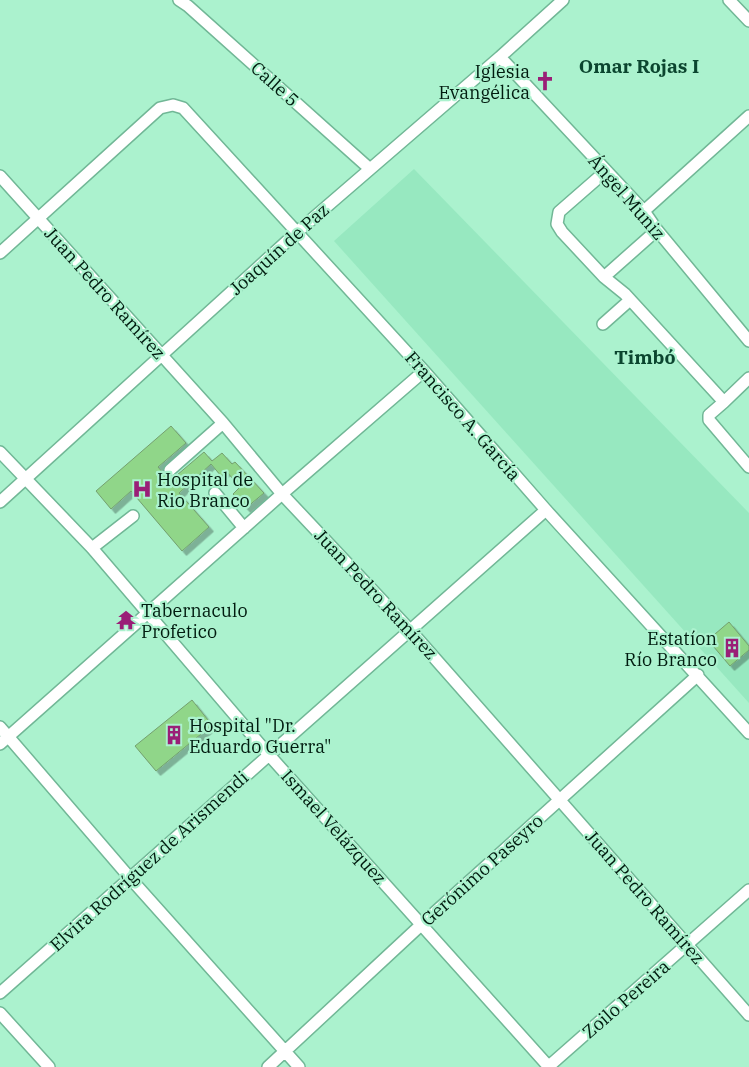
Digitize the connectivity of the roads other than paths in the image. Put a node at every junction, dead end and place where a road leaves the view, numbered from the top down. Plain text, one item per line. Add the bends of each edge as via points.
1 (563, 0) edge
2 (729, 0) edge
3 (187, 2) edge
4 (749, 21) edge
5 (500, 57) junction
6 (749, 116) edge
7 (370, 169) junction
8 (606, 171) junction
9 (0, 176) edge
10 (644, 212) junction
11 (38, 219) junction
12 (656, 230) junction
13 (296, 233) junction
14 (0, 253) edge
15 (604, 277) junction
16 (630, 300) junction
17 (603, 324) dead end
18 (749, 341) edge
19 (161, 355) junction
20 (424, 371) junction
21 (749, 378) edge
22 (724, 402) junction
23 (223, 423) junction
24 (0, 452) edge
25 (749, 468) edge
26 (170, 470) dead end
27 (26, 480) junction
28 (215, 493) dead end
29 (282, 494) junction
30 (0, 502) edge
31 (546, 510) junction
32 (133, 516) dead end
33 (244, 528) junction
34 (92, 548) junction
35 (147, 614) junction
36 (409, 629) junction
37 (698, 675) junction
38 (0, 727) edge
39 (749, 732) edge
40 (4, 740) edge
41 (269, 754) junction
42 (560, 800) junction
43 (130, 878) junction
44 (749, 890) edge
45 (422, 924) junction
46 (688, 945) junction
47 (0, 993) edge
48 (0, 1013) edge
49 (749, 1015) edge
50 (285, 1051) junction
51 (49, 1067) edge
52 (268, 1067) edge
53 (299, 1067) edge
54 (548, 1067) edge

1 - 5 street, Joaquín de Paz
2 - 4 street
3 - 7 street, Calle 5
5 - 7 street, Joaquín de Paz
5 - 8 street, Ángel Muniz
6 - 10 street
7 - 13 street, Joaquín de Paz
8 - 10 street, Ángel Muniz
8 - 15 street via 559,212 557,224
9 - 11 street, Juan Pedro Ramírez
10 - 12 street, Ángel Muniz
11 - 13 street, Francisco A. García via 160,108 173,105 190,114
11 - 14 street
11 - 19 street, Juan Pedro Ramírez
12 - 15 street
12 - 18 street, Ángel Muniz
13 - 19 street, Joaquín de Paz
13 - 20 street, Francisco A. García
15 - 16 street
16 - 17 street
16 - 22 street
19 - 23 street, Juan Pedro Ramírez
19 - 27 street, Joaquín de Paz
20 - 29 street
20 - 31 street, Francisco A. García
21 - 22 street
22 - 25 street via 709,415 709,420
23 - 26 street
23 - 29 street, Juan Pedro Ramírez
24 - 27 street, Ismael Velázquez
27 - 30 street, Joaquín de Paz
27 - 34 street, Ismael Velázquez
28 - 33 street
29 - 33 street
29 - 36 street, Juan Pedro Ramírez
31 - 36 street, Elvira Rodríguez de Arismendi
31 - 37 street, Francisco A. García
32 - 34 street
33 - 35 street
34 - 35 street, Ismael Velázquez
35 - 40 street
35 - 41 street, Ismael Velázquez
36 - 41 street, Elvira Rodríguez de Arismendi
36 - 42 street, Juan Pedro Ramírez
37 - 39 street, Francisco A. García
37 - 42 street, Gerónimo Paseyro
38 - 40 street
40 - 43 street
41 - 43 street, Elvira Rodríguez de Arismendi
41 - 45 street, Ismael Velázquez
42 - 45 street, Gerónimo Paseyro
42 - 46 street, Juan Pedro Ramírez
43 - 47 street, Elvira Rodríguez de Arismendi
43 - 50 street
44 - 46 street, Zoilo Pereira
45 - 50 street, Gerónimo Paseyro
45 - 54 street, Ismael Velázquez
46 - 49 street, Juan Pedro Ramírez
46 - 54 street, Zoilo Pereira
48 - 51 street
50 - 52 street, Gerónimo Paseyro
50 - 53 street

